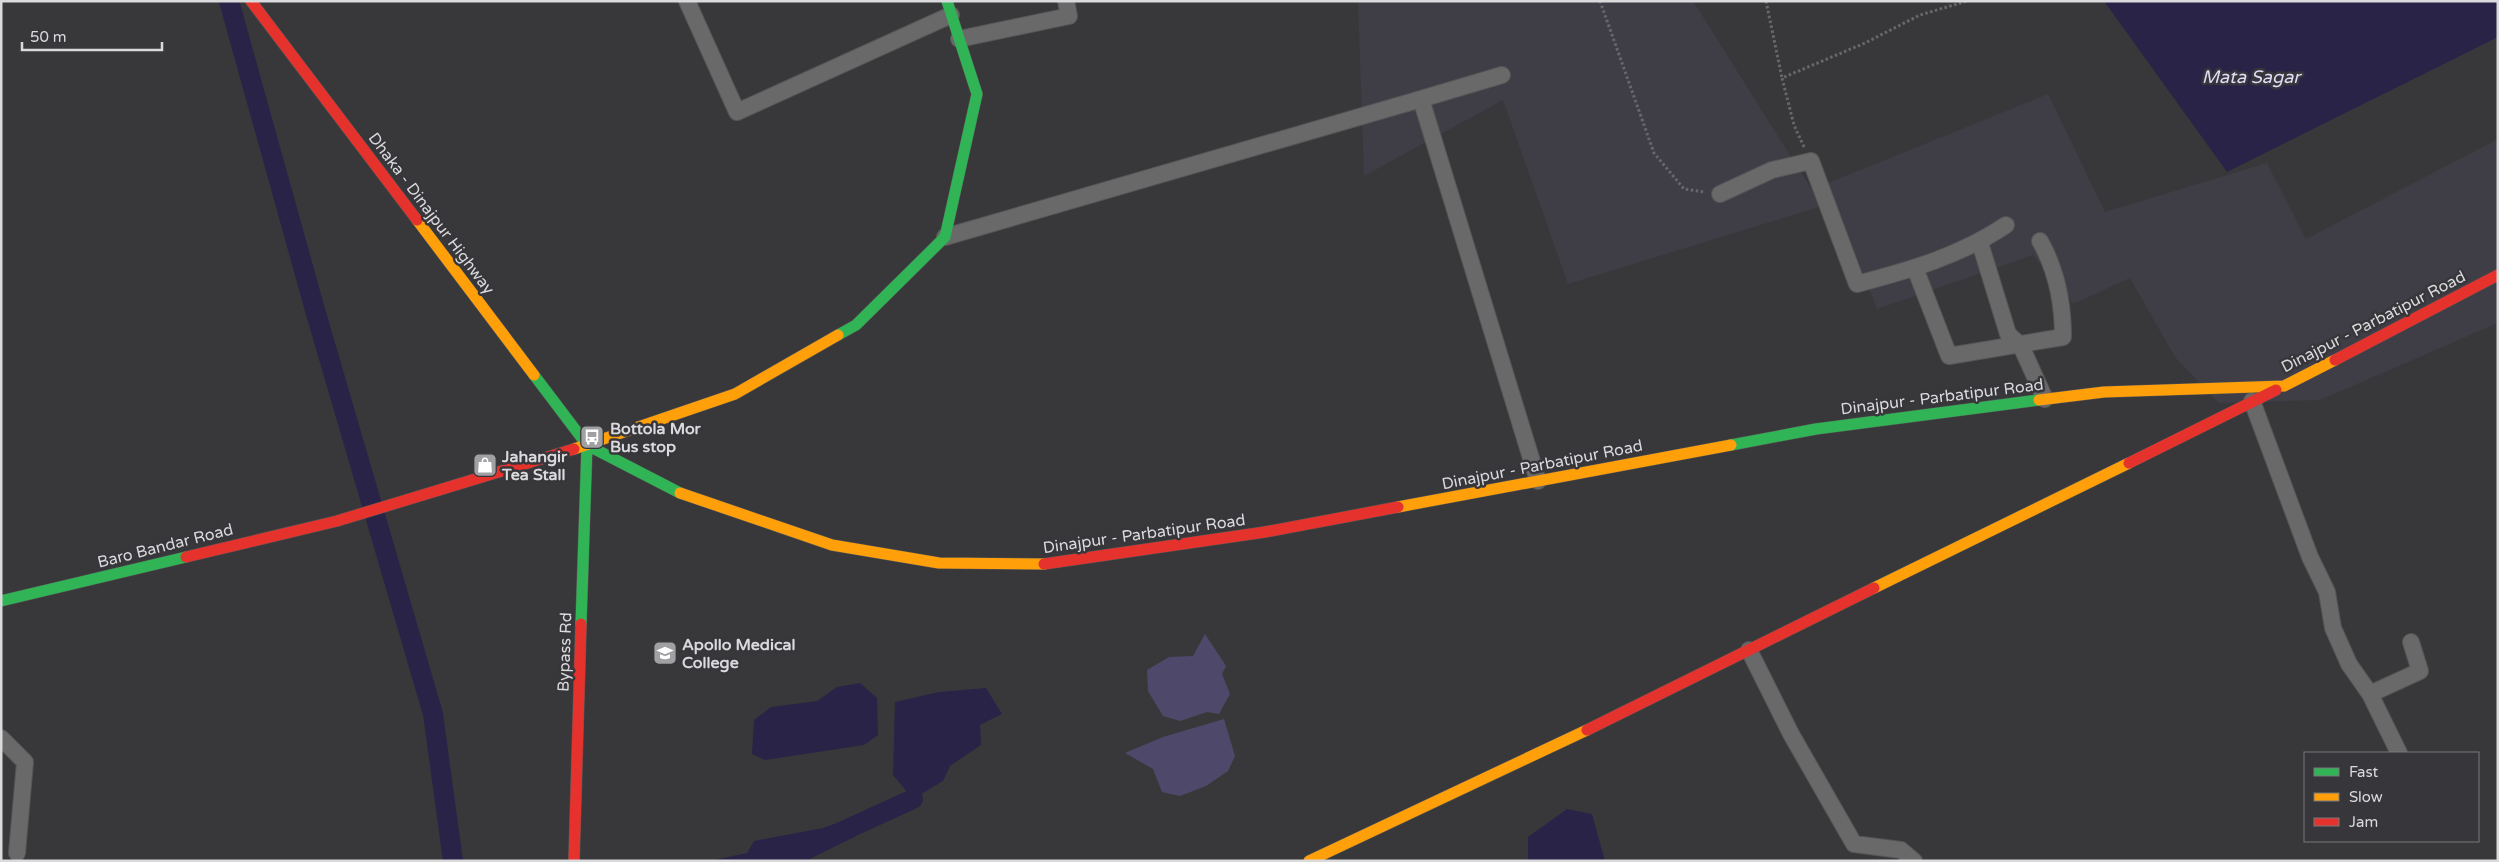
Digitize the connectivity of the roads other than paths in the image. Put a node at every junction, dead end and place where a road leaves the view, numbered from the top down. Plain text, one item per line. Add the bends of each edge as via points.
1 (251, 1) edge
2 (687, 1) edge
3 (1066, 1) edge
4 (949, 8) edge
5 (959, 39) junction
6 (1502, 75) dead end
7 (1421, 99) junction
8 (1720, 194) road end
9 (2006, 225) dead end
10 (944, 237) junction
11 (2040, 241) dead end
12 (1980, 243) junction
13 (1915, 268) junction
14 (2498, 275) edge
15 (2021, 346) junction
16 (2284, 386) junction
17 (2045, 399) junction
18 (2252, 402) junction
19 (587, 445) junction
20 (1538, 481) junction
21 (1, 602) edge
22 (2410, 642) dead end
23 (1749, 650) junction
24 (2370, 694) junction
25 (1, 738) edge
26 (2399, 752) edge
27 (16, 854) dead end
28 (574, 861) edge
29 (1309, 861) edge
30 (1914, 861) edge

1 - 19 main road, Dhaka - Dinajpur Highway
2 - 4 street via 737,112
3 - 5 street via 1069,16
4 - 5 main road
5 - 10 main road via 977,94
6 - 7 street
7 - 10 street
7 - 20 street
8 - 13 street via 1772,170 1811,161 1857,284
9 - 12 street
10 - 19 main road, Baro Bandar Road via 856,325 736,394
11 - 15 street via 2052,261 2063,310 2063,337
12 - 13 street
12 - 15 street via 2008,334
13 - 15 street via 1949,356
14 - 16 main road, Dinajpur - Parbatipur Road
15 - 17 street
16 - 17 main road, Dinajpur - Parbatipur Road via 2104,392
16 - 18 main road
17 - 20 main road, Dinajpur - Parbatipur Road via 1816,429
18 - 23 main road
18 - 24 street via 2310,557 2327,592 2333,628 2349,664
19 - 20 main road, Dinajpur - Parbatipur Road via 695,500 832,545 939,563 1039,565 1265,532
19 - 21 main road, Baro Bandar Road via 337,521
19 - 28 main road, Bypass Rd
22 - 24 street via 2420,671
23 - 29 main road via 1501,772
23 - 30 street via 1791,734 1854,844 1901,850
24 - 26 street
25 - 27 street via 25,762

